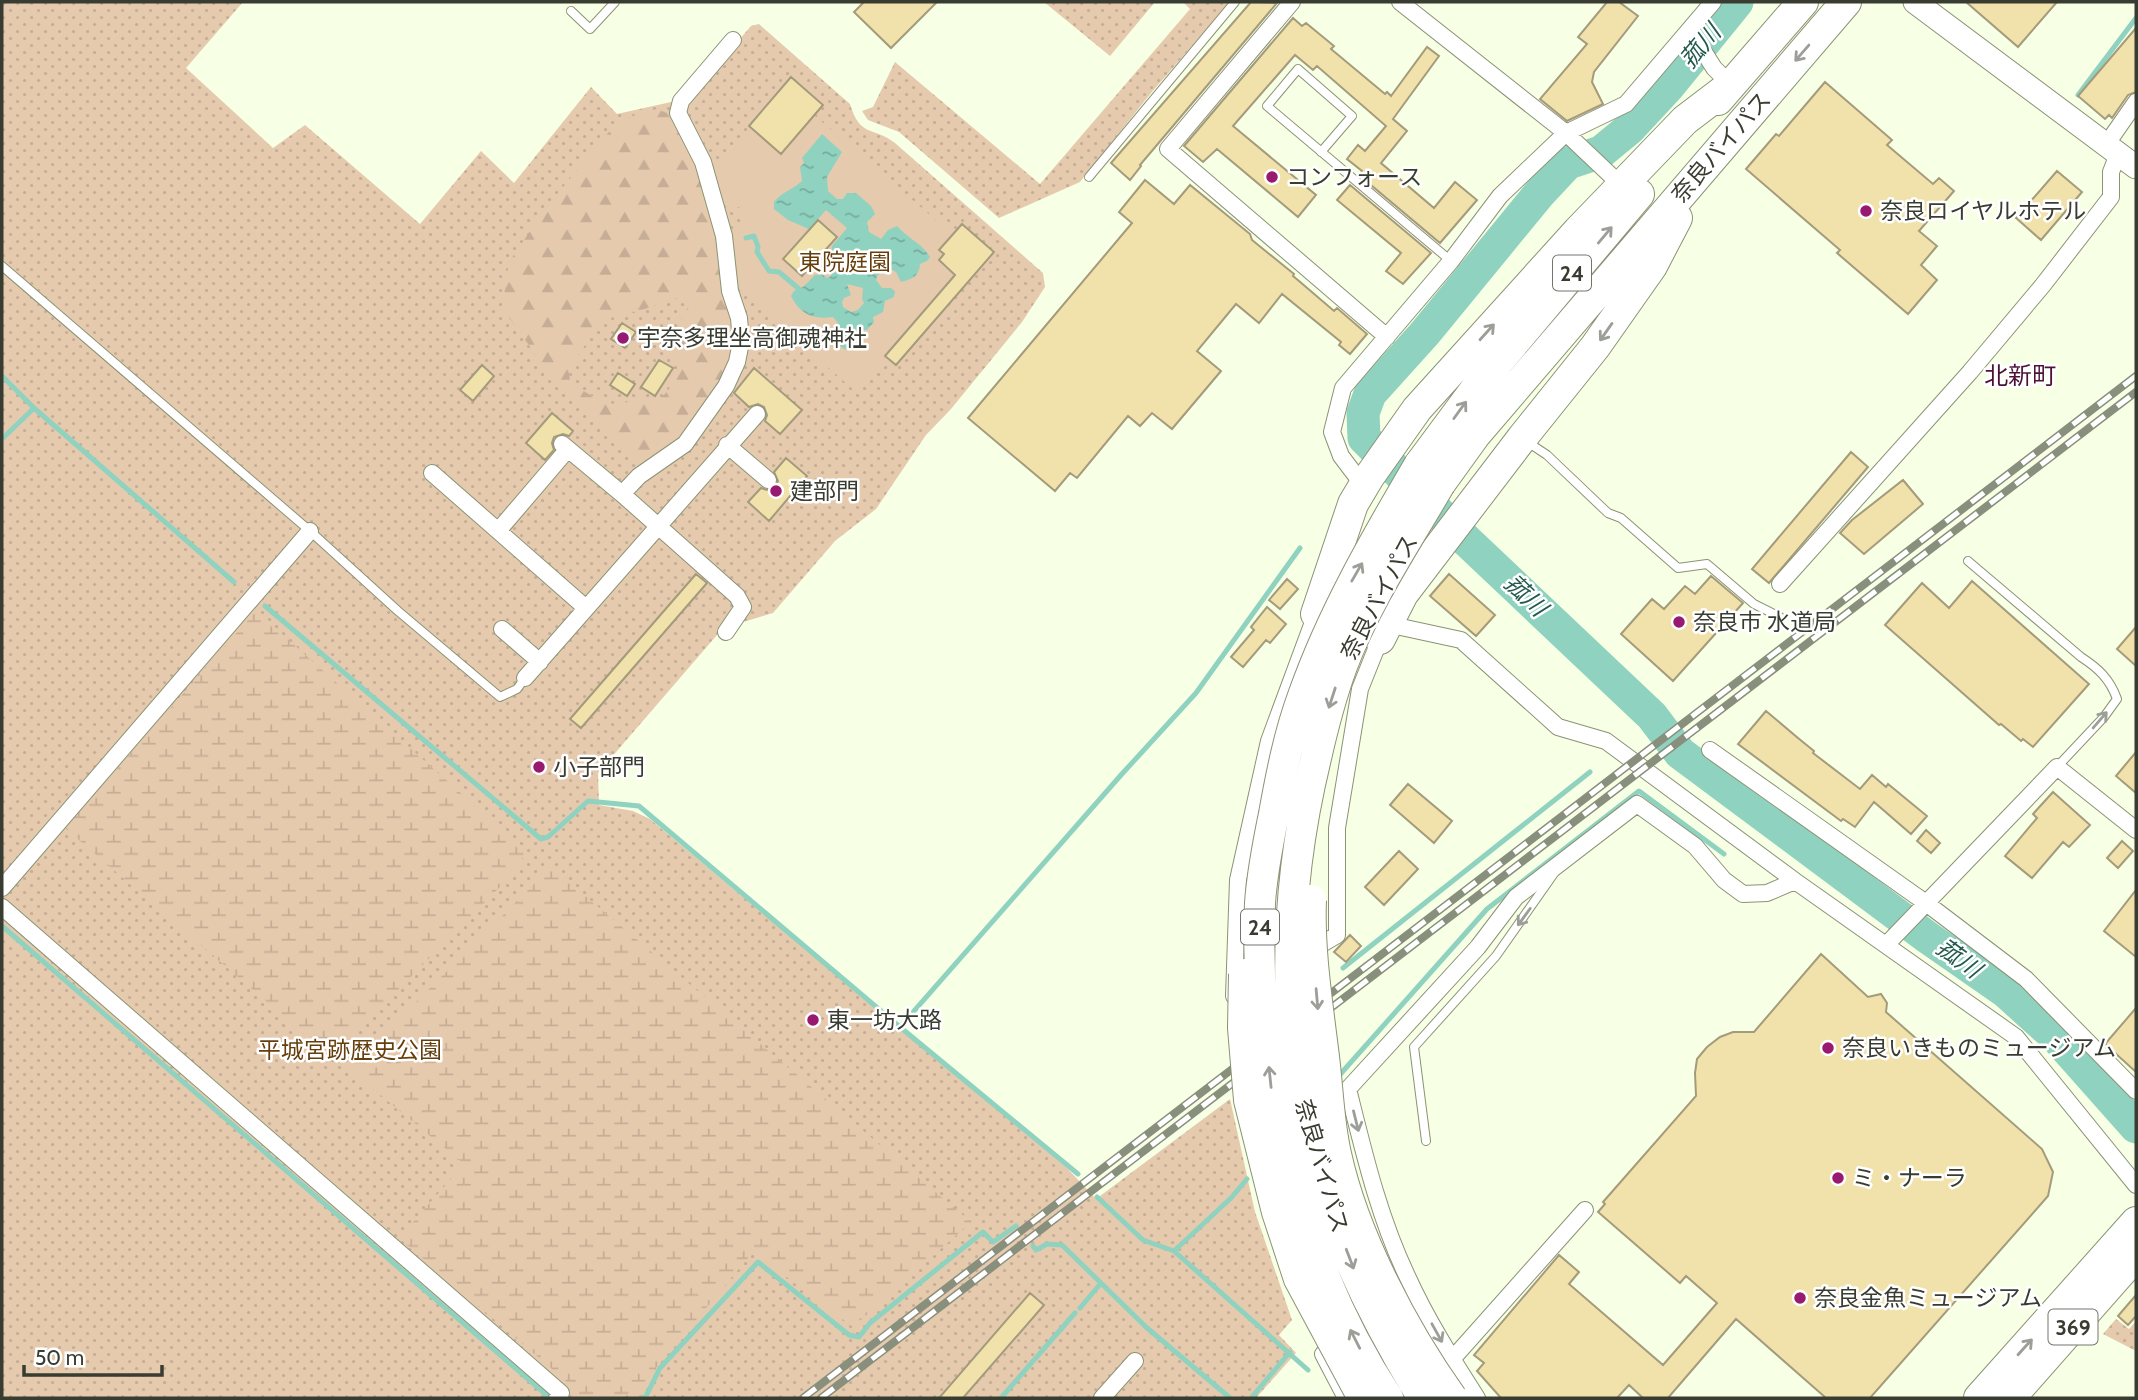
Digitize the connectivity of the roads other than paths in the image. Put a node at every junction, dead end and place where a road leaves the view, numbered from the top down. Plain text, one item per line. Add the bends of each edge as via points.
1 (615, 2) edge
2 (1235, 2) edge
3 (1292, 2) edge
4 (1400, 2) edge
5 (1713, 2) edge
6 (1803, 2) edge
7 (1846, 2) edge
8 (1915, 2) edge
9 (571, 11) dead end
10 (1690, 30) junction
11 (733, 40) dead end
12 (1731, 85) junction
13 (2136, 102) edge
14 (1566, 133) junction
15 (1321, 152) junction
16 (2120, 155) edge
17 (1703, 168) junction
18 (1089, 177) dead end
19 (1622, 186) junction
20 (1451, 261) junction
21 (2, 265) edge
22 (1387, 338) junction
23 (757, 414) dead end
24 (1521, 438) junction
25 (727, 445) junction
26 (432, 473) dead end
27 (1429, 475) junction
28 (768, 480) dead end
29 (1366, 481) junction
30 (622, 494) junction
31 (658, 527) junction
32 (310, 531) junction
33 (498, 531) junction
34 (1968, 561) dead end
35 (1780, 584) dead end
36 (586, 608) junction
37 (1315, 614) junction
38 (1780, 617) dead end
39 (502, 629) dead end
40 (726, 632) dead end
41 (1384, 632) junction
42 (540, 662) junction
43 (525, 678) joint
44 (1710, 750) dead end
45 (1283, 764) junction
46 (2057, 767) junction
47 (1310, 784) junction
48 (2136, 830) edge
49 (1562, 861) junction
50 (1795, 881) junction
51 (2, 888) edge
52 (1926, 903) junction
53 (2, 907) edge
54 (1886, 945) junction
55 (1348, 1089) junction
56 (2136, 1091) edge
57 (1426, 1141) dead end
58 (2136, 1185) edge
59 (1585, 1210) dead end
60 (2136, 1222) edge
61 (2136, 1255) edge
62 (1453, 1360) junction
63 (1135, 1361) dead end
64 (558, 1397) edge
65 (1102, 1398) edge
66 (1346, 1398) edge
67 (1363, 1398) edge
68 (1388, 1398) edge
69 (1415, 1398) edge
70 (1423, 1398) edge
71 (1452, 1398) edge
72 (1477, 1398) edge
73 (1979, 1398) edge
74 (2010, 1398) edge

1 - 9 lane via 590,29
2 - 18 lane
3 - 22 street via 1168,149
4 - 14 street
5 - 10 street
6 - 12 highway, 奈良バイパス / 24
7 -> 17 highway, 奈良バイパス / 24
8 - 16 street
10 - 12 street
10 - 14 street via 1626,104
11 - 30 street via 681,101 678,113 703,162 724,236 730,291 739,318 737,362 726,386 685,444 639,476
12 - 19 highway via 1685,120
27 -> 12 highway, 奈良バイパス / 24 via 1477,387
13 - 16 street
14 - 19 street
14 - 20 street via 1500,196
15 - 15 lane via 1267,106 1298,69 1353,116
15 - 20 lane
16 - 35 street via 2110,172 2110,197 2043,285
17 -> 24 highway via 1652,266 1595,347
17 - 27 highway, 奈良バイパス / 24 via 1476,435
29 -> 19 highway via 1417,409
20 - 22 street
21 - 32 lane
22 - 29 street via 1343,388 1332,432 1341,456
23 - 25 street
24 - 38 lane via 1678,568 1707,564 1754,604
24 - 41 highway via 1404,594
25 - 28 street
25 - 31 street
26 - 33 street
45 -> 27 highway, 奈良バイパス / 24, bridge via 1303,696 1349,586
27 -> 47 highway, 奈良バイパス / 24, bridge via 1342,666
29 - 37 highway
30 - 31 street
30 - 33 street via 565,447
31 - 36 street
31 - 40 street via 737,596 743,607
32 - 43 lane via 500,697 517,689
32 - 51 street
33 - 36 street
46 -> 34 lane via 2117,699 2113,687 2098,668
36 - 42 street
37 - 41 street
37 - 41 street via 1269,741 1238,880 1234,996 1336,935 1337,828 1360,689
39 - 42 street
41 - 50 street via 1461,640 1558,727 1606,741
42 - 43 street
44 - 52 street
45 - 67 highway, bridge via 1260,822 1249,868 1243,1028 1249,1100 1299,1279
68 -> 45 highway, 奈良バイパス / 24, bridge via 1341,1312 1306,1225 1272,1094 1260,901
46 - 48 street
46 - 52 street
47 -> 70 highway, 奈良バイパス / 24, bridge via 1291,910 1290,988 1305,1114 1326,1197 1354,1270 1392,1348
47 -> 71 highway, 24, bridge via 1310,926 1336,1157 1375,1264
49 - 50 street via 1637,804 1695,846 1724,880 1743,894 1768,892
49 - 55 street via 1516,897 1478,947
49 -> 57 lane via 1496,956 1415,1047
50 - 54 street
52 - 54 street
52 - 56 street via 2026,979
53 - 64 street via 551,1384 561,1393
54 - 58 street via 2016,1037
55 -> 62 street via 1374,1191 1402,1264
55 - 66 street via 1243,1127 1266,1216 1298,1304
59 - 62 street
73 -> 60 highway, 369
61 - 74 highway, 369
62 - 69 street
62 - 72 street
63 - 65 street

